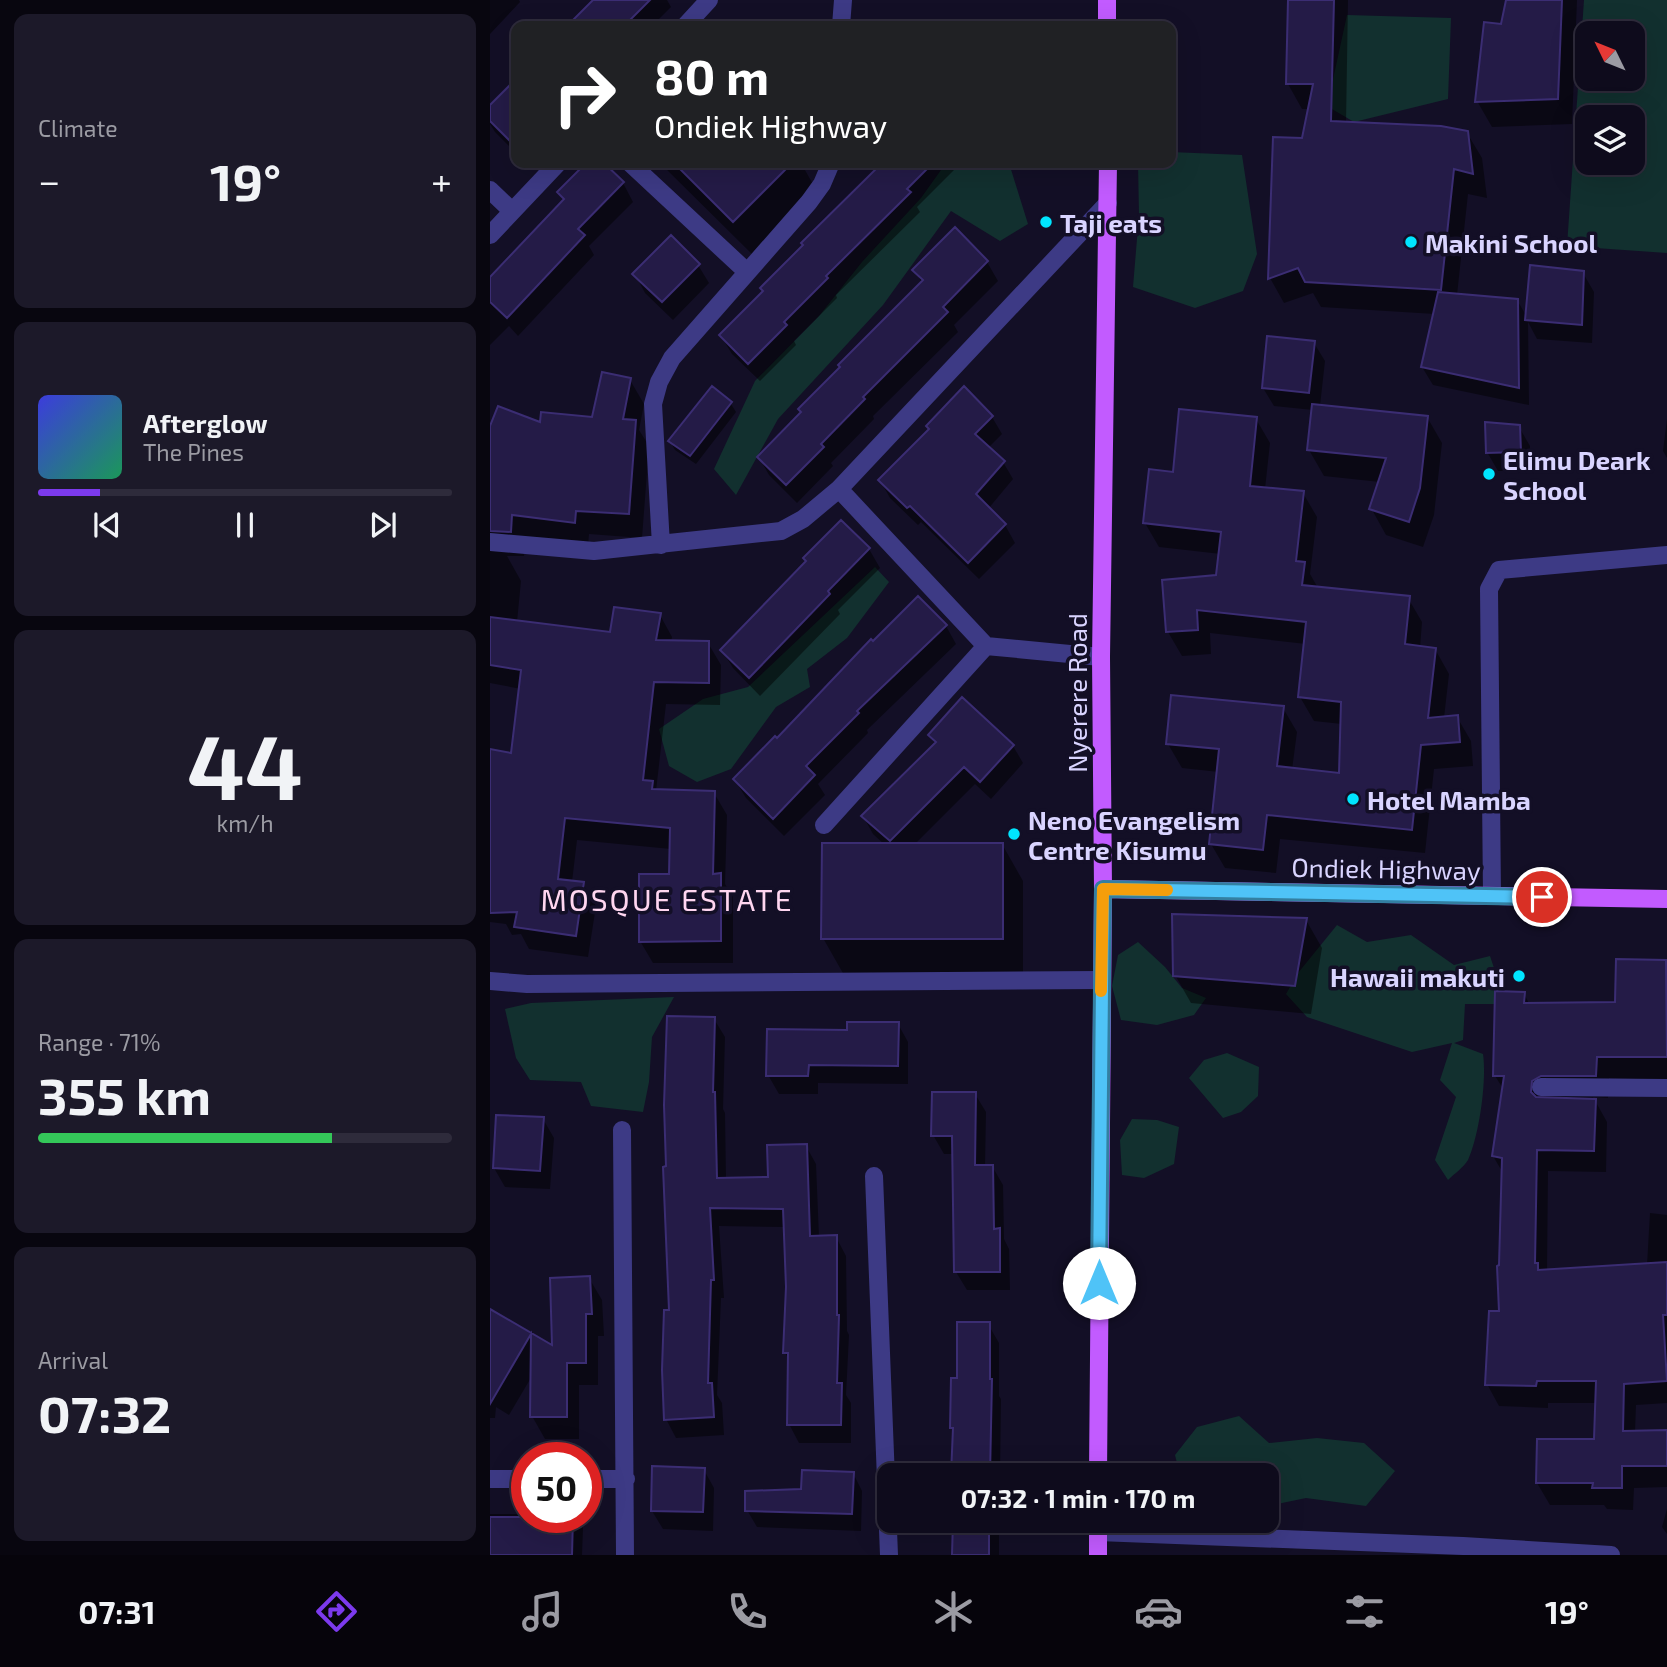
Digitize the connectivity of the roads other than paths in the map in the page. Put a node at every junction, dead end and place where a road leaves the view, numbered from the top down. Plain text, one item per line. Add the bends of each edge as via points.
1 (709, 0) edge
2 (843, 0) edge
3 (1107, 0) edge
4 (690, 21) edge
5 (841, 21) edge
6 (1107, 21) edge
7 (553, 168) edge
8 (635, 168) edge
9 (829, 168) edge
10 (1108, 168) edge
11 (490, 190) edge
12 (1108, 203) junction
13 (512, 211) junction
14 (490, 235) edge
15 (747, 272) junction
16 (839, 489) junction
17 (490, 542) edge
18 (662, 545) junction
19 (1667, 555) edge
20 (986, 646) junction
21 (1101, 657) junction
22 (824, 825) dead end
23 (1103, 889) junction
24 (1492, 896) junction
25 (1667, 899) edge
26 (1101, 980) junction
27 (490, 981) edge
28 (1541, 1087) dead end
29 (1667, 1088) edge
30 (622, 1130) dead end
31 (874, 1176) dead end
32 (1098, 1463) edge
33 (490, 1479) edge
34 (511, 1479) edge
35 (602, 1479) edge
36 (625, 1479) junction
37 (1098, 1533) edge
38 (1226, 1533) edge
39 (625, 1555) edge
40 (888, 1555) edge
41 (1098, 1555) edge
42 (1611, 1555) edge

1 - 4 street
2 - 5 street
3 - 6 main road
7 - 13 street
8 - 15 street
9 - 15 street via 809,202
10 - 12 main road, Nyerere Road
11 - 13 street
12 - 16 street
12 - 21 main road, Nyerere Road
13 - 14 street
15 - 18 street via 672,358 659,382 653,404
16 - 18 street via 781,531
16 - 20 street
17 - 18 street via 594,551
19 - 24 street via 1499,570 1489,589
20 - 21 street
20 - 22 street
21 - 23 main road, Nyerere Road
23 - 24 main road, Ondiek Highway
23 - 26 main road, Nyerere Road
24 - 25 main road, Ondiek Highway
26 - 27 street
26 - 32 main road, Nyerere Road
28 - 29 street
30 - 36 street
31 - 40 street
33 - 34 street
35 - 36 street
36 - 39 street
37 - 41 main road
38 - 42 street

